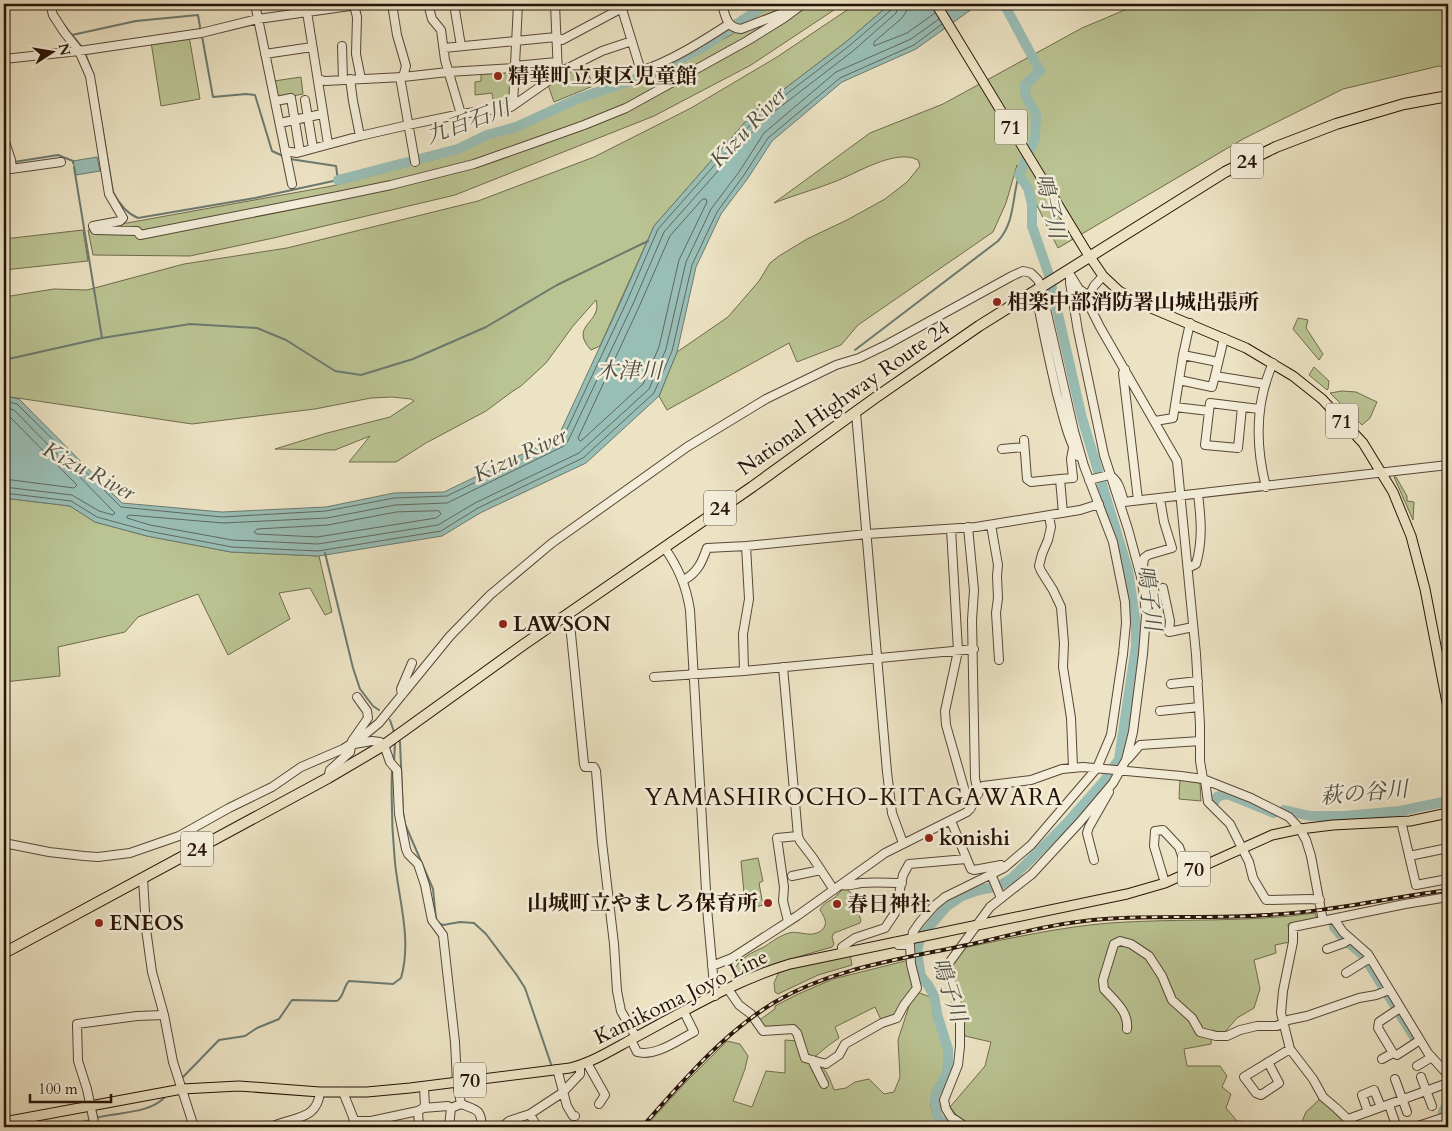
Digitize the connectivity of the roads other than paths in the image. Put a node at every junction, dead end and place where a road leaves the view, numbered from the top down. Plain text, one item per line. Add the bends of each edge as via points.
1 (50, 4) edge
2 (255, 4) edge
3 (364, 4) edge
4 (392, 4) edge
5 (428, 4) edge
6 (454, 4) edge
7 (518, 4) edge
8 (555, 4) edge
9 (722, 4) edge
10 (936, 4) edge
11 (351, 5) edge
12 (621, 6) edge
13 (800, 6) edge
14 (307, 12) junction
15 (258, 19) junction
16 (729, 24) junction
17 (556, 37) junction
18 (515, 40) junction
19 (632, 41) junction
20 (342, 46) dead end
21 (461, 46) junction
22 (312, 47) junction
23 (444, 48) junction
24 (79, 51) junction
25 (265, 54) junction
26 (4, 60) edge
27 (557, 62) junction
28 (514, 67) junction
29 (448, 72) junction
30 (558, 74) junction
31 (401, 77) junction
32 (318, 79) junction
33 (347, 79) junction
34 (361, 79) junction
35 (1448, 96) edge
36 (305, 100) dead end
37 (276, 101) junction
38 (513, 105) junction
39 (322, 114) junction
40 (461, 114) junction
41 (308, 117) junction
42 (294, 120) junction
43 (280, 123) junction
44 (408, 125) junction
45 (360, 136) junction
46 (4, 139) edge
47 (328, 144) junction
48 (313, 148) junction
49 (285, 151) junction
50 (300, 152) junction
51 (61, 162) dead end
52 (415, 162) dead end
53 (8, 169) edge
54 (292, 184) dead end
55 (1089, 254) junction
56 (1068, 273) junction
57 (1103, 276) junction
58 (1038, 289) junction
59 (1089, 296) junction
60 (1190, 323) junction
61 (1224, 338) junction
62 (1183, 355) junction
63 (1218, 362) junction
64 (1273, 363) junction
65 (1125, 369) junction
66 (1215, 376) junction
67 (1179, 380) junction
68 (1265, 384) junction
69 (1242, 407) junction
70 (1175, 408) junction
71 (1258, 409) junction
72 (1209, 411) junction
73 (856, 412) junction
74 (1155, 422) junction
75 (1073, 447) junction
76 (1002, 449) dead end
77 (1448, 465) edge
78 (1084, 466) junction
79 (1382, 473) junction
80 (1108, 475) junction
81 (1060, 479) junction
82 (1090, 480) junction
83 (1266, 487) junction
84 (1198, 494) junction
85 (1181, 496) junction
86 (1160, 499) junction
87 (1138, 500) junction
88 (1100, 504) junction
89 (1063, 513) junction
90 (1049, 516) junction
91 (991, 525) junction
92 (968, 528) junction
93 (951, 529) junction
94 (867, 534) junction
95 (746, 546) junction
96 (664, 547) junction
97 (1172, 548) junction
98 (1187, 564) junction
99 (1141, 577) junction
100 (684, 580) junction
101 (1163, 588) dead end
102 (568, 614) junction
103 (1193, 627) junction
104 (974, 649) junction
105 (958, 651) junction
106 (878, 658) junction
107 (999, 660) dead end
108 (412, 663) dead end
109 (783, 667) junction
110 (744, 671) junction
111 (694, 675) junction
112 (654, 677) dead end
113 (1198, 681) junction
114 (1171, 684) dead end
115 (402, 695) junction
116 (357, 697) dead end
117 (1199, 706) junction
118 (1448, 708) edge
119 (1160, 710) dead end
120 (1200, 741) junction
121 (387, 743) junction
122 (352, 744) junction
123 (1126, 760) junction
124 (1074, 767) junction
125 (1099, 768) junction
126 (1120, 770) junction
127 (328, 778) junction
128 (1204, 780) junction
129 (1112, 783) junction
130 (978, 794) junction
131 (970, 809) junction
132 (1448, 813) edge
133 (951, 820) junction
134 (1401, 821) junction
135 (1300, 829) junction
136 (798, 836) junction
137 (4, 843) edge
138 (903, 843) junction
139 (1242, 847) junction
140 (1448, 848) edge
141 (1409, 856) junction
142 (966, 859) junction
143 (1094, 860) dead end
144 (1004, 868) junction
145 (821, 870) junction
146 (1188, 872) junction
147 (992, 875) junction
148 (792, 876) dead end
149 (143, 878) junction
150 (1448, 879) edge
151 (902, 883) junction
152 (1165, 883) junction
153 (842, 885) junction
154 (834, 890) junction
155 (1000, 897) junction
156 (1448, 897) edge
157 (1320, 900) junction
158 (1334, 919) junction
159 (788, 921) junction
160 (1323, 921) junction
161 (978, 925) junction
162 (912, 938) junction
163 (1348, 940) junction
164 (894, 942) junction
165 (1327, 949) dead end
166 (842, 952) junction
167 (4, 953) edge
168 (1368, 959) junction
169 (712, 966) junction
170 (1346, 973) dead end
171 (728, 989) junction
172 (1386, 990) junction
173 (715, 996) junction
174 (1399, 1010) junction
175 (684, 1012) junction
176 (164, 1015) junction
177 (1283, 1023) junction
178 (1127, 1029) dead end
179 (633, 1038) junction
180 (1418, 1041) junction
181 (1290, 1049) junction
182 (1393, 1053) junction
183 (1430, 1059) junction
184 (812, 1060) junction
185 (1382, 1060) dead end
186 (1268, 1062) junction
187 (583, 1064) junction
188 (1417, 1066) dead end
189 (557, 1069) junction
190 (1448, 1075) edge
191 (1421, 1077) dead end
192 (1396, 1079) dead end
193 (457, 1082) junction
194 (824, 1084) dead end
195 (1448, 1084) edge
196 (424, 1087) junction
197 (182, 1089) junction
198 (1426, 1091) junction
199 (320, 1092) junction
200 (343, 1092) junction
201 (562, 1093) junction
202 (1402, 1100) junction
203 (461, 1104) junction
204 (599, 1104) dead end
205 (91, 1105) junction
206 (1385, 1106) junction
207 (1432, 1106) dead end
208 (451, 1108) junction
209 (1448, 1109) edge
210 (421, 1110) junction
211 (1368, 1112) junction
212 (1407, 1112) dead end
213 (530, 1114) junction
214 (575, 1116) dead end
215 (1446, 1117) edge
216 (1348, 1119) junction
217 (4, 1122) edge
218 (94, 1122) edge
219 (1395, 1122) dead end
220 (376, 1124) edge
221 (353, 1126) edge
222 (1418, 1126) edge
223 (5, 1127) edge
224 (194, 1127) edge
225 (271, 1127) edge
226 (420, 1127) edge
227 (448, 1127) edge
228 (482, 1127) edge
229 (502, 1127) edge
230 (537, 1127) edge
231 (966, 1127) edge
232 (1356, 1127) edge

1 - 24 street via 53,15
2 - 15 street
3 - 11 street
4 - 31 street via 406,66
5 - 23 street via 432,19 441,30
6 - 21 street
7 - 18 street
8 - 17 street
9 - 16 street
10 - 55 main road, 71
11 - 14 street
11 - 34 street via 357,17 356,54
12 - 17 street via 562,40
12 - 19 street
13 - 16 street via 741,29 734,29
13 - 24 street via 703,66 626,108 584,126 474,164 391,185 140,235 137,231 95,230 93,226 123,218 109,194 90,76
14 - 15 street
14 - 22 street
15 - 24 street via 201,33
15 - 25 street
16 - 19 street via 676,56 641,71
17 - 18 street
17 - 27 street
18 - 21 street
18 - 28 street
19 - 30 street via 602,51
20 - 33 street
21 - 23 street
22 - 25 street
22 - 32 street
23 - 29 street
24 - 26 street
25 - 37 street
27 - 28 street
27 - 30 street
28 - 29 street
28 - 38 street
29 - 31 street
29 - 40 street
30 - 38 street
31 - 34 street
31 - 44 street
32 - 33 street
32 - 39 street
33 - 34 street
33 - 45 street
35 - 55 highway, National Highway Route 24 / 24 via 1404,104 1336,124 1276,147 1225,172
36 - 41 street
37 - 42 street via 291,98
37 - 43 street
38 - 40 street
39 - 41 street
39 - 47 street
40 - 44 street
41 - 42 street
41 - 48 street
42 - 43 street
42 - 50 street
43 - 49 street
44 - 45 street
44 - 52 street
45 - 47 street
46 - 53 street via 11,160
47 - 48 street
48 - 50 street
49 - 50 street
49 - 54 street
51 - 53 street
55 - 56 highway, National Highway Route 24 / 24
55 - 57 main road, 71
56 - 58 highway, National Highway Route 24 / 24
56 - 59 street via 1079,289
56 - 80 street
57 - 59 street
57 - 60 main road, 71 via 1119,291 1144,305
58 - 73 highway, National Highway Route 24 / 24
58 - 75 street via 1043,335
58 - 78 street
58 - 115 street via 1038,280 1023,271 888,344 836,365 766,400 687,448 552,543 498,589 467,617
59 - 65 street via 1090,307
60 - 61 main road, 71
60 - 62 street
61 - 63 street
61 - 64 main road, 71
62 - 63 street
62 - 67 street
63 - 66 street
64 - 68 street
64 - 79 main road, 71 via 1322,400 1363,443
65 - 74 street
65 - 87 street
66 - 67 street via 1212,387
66 - 68 street
67 - 70 street
68 - 71 street
69 - 71 street
69 - 72 street via 1210,403
69 - 72 street via 1238,448 1206,445
70 - 72 street
70 - 74 street via 1173,418
71 - 83 street via 1258,451
73 - 94 street
73 - 96 highway, National Highway Route 24 / 24
74 - 85 street via 1177,461
75 - 78 street
75 - 81 street via 1072,478
76 - 81 street via 1024,443 1027,479 1031,482
77 - 79 street
78 - 82 street
79 - 83 street
79 - 118 main road, 71 via 1401,510 1418,558
80 - 82 street
80 - 87 street via 1116,480 1124,502
80 - 99 street
81 - 89 street
82 - 88 street
83 - 84 street
84 - 85 street
84 - 98 street via 1201,548 1196,564
85 - 86 street
85 - 98 street
86 - 87 street
86 - 97 street
88 - 89 street
88 - 125 street via 1113,542 1126,623 1111,735
89 - 90 street
90 - 91 street
90 - 124 street via 1048,540 1039,566 1061,607 1063,668
91 - 92 street
91 - 107 street via 998,564 996,613
92 - 93 street
92 - 104 street via 973,572
93 - 94 street
93 - 105 street
94 - 95 street
94 - 106 street
95 - 100 street via 706,548 701,564 693,575
95 - 110 street via 749,599 743,634
96 - 100 street
96 - 102 highway, National Highway Route 24 / 24
97 - 98 street via 1179,550
97 - 99 street via 1144,558
98 - 103 street
99 - 123 street via 1146,608 1143,654
100 - 111 street via 690,610
101 - 103 street via 1169,632
102 - 121 highway, National Highway Route 24 / 24
102 - 179 street via 584,764 596,771 617,991 621,1011
103 - 113 street
104 - 105 street
104 - 130 street via 975,778
105 - 106 street
105 - 131 street via 945,711 946,726
106 - 109 street
106 - 138 street via 892,813
108 - 115 street via 401,689
109 - 110 street
109 - 136 street
110 - 111 street
111 - 112 street
111 - 169 street
113 - 114 street
113 - 117 street
115 - 122 street via 379,723
116 - 122 street via 367,710 368,718
117 - 119 street
117 - 120 street
120 - 123 street via 1140,745
120 - 128 street
121 - 122 street
121 - 127 highway, National Highway Route 24 / 24
121 - 193 street via 390,762 397,770 399,814 406,849 418,864 426,885 432,920 443,935 456,1042
122 - 127 street via 350,752 330,770
122 - 137 street via 301,767 272,787 185,833 153,846 98,857
123 - 126 street
124 - 125 street
124 - 130 street via 1031,780 986,785
125 - 126 street
125 - 144 street via 1031,845
126 - 128 street
126 - 129 street
127 - 149 highway, National Highway Route 24 / 24
128 - 135 street via 1269,806
128 - 139 street via 1208,802 1230,824
129 - 143 street via 1087,833
129 - 155 street via 1032,874
130 - 131 street
131 - 133 street
132 - 134 main road, Kamikoma Joyo Line / 70
133 - 138 street
133 - 142 street
134 - 135 main road, Kamikoma Joyo Line / 70
134 - 141 street
135 - 139 main road, Kamikoma Joyo Line / 70 via 1272,835
135 - 157 street via 1312,856
136 - 145 street
136 - 159 street via 777,838 784,887 782,901
138 - 153 street
139 - 146 main road, Kamikoma Joyo Line / 70
139 - 157 street via 1253,878 1266,900
140 - 141 street
141 - 150 street via 1416,885
142 - 144 street via 974,870 1001,865
142 - 151 street via 909,864
144 - 147 street
145 - 148 street
145 - 154 street
146 - 152 main road, Kamikoma Joyo Line / 70
146 - 152 street via 1179,847 1163,830 1155,831 1154,846
147 - 155 street
147 - 162 street via 945,897 920,922
149 - 167 highway, National Highway Route 24 / 24
149 - 176 street via 152,972
151 - 153 street
151 - 166 street via 895,913 885,928 846,943
152 - 161 main road, Kamikoma Joyo Line / 70
153 - 154 street
154 - 159 street
155 - 161 street
156 - 158 street
157 - 160 street
158 - 160 street
158 - 163 street
159 - 169 street via 732,958
160 - 177 street via 1293,927 1283,991
161 - 162 main road, Kamikoma Joyo Line / 70
161 - 231 street via 951,960 948,969 960,1020 960,1046 958,1065 944,1100 946,1110
162 - 164 main road, Kamikoma Joyo Line / 70
163 - 165 street
163 - 168 street via 1363,948
164 - 166 main road, Kamikoma Joyo Line / 70
164 - 184 street via 898,946 910,945 917,985 899,1016 845,1044 840,1056 826,1064
166 - 171 main road, Kamikoma Joyo Line / 70 via 778,967
168 - 170 street
168 - 172 street
169 - 173 street
171 - 173 main road, Kamikoma Joyo Line / 70
171 - 184 street via 738,1005 763,1031 793,1030 797,1033 805,1058
172 - 174 street
172 - 177 street
173 - 175 main road, Kamikoma Joyo Line / 70
174 - 180 street
174 - 182 street via 1378,1022 1378,1028
175 - 179 main road, Kamikoma Joyo Line / 70
175 - 179 street via 694,1032 660,1050 637,1052
176 - 197 street
176 - 205 street via 77,1024 78,1061
177 - 178 street via 1257,1026 1226,1036 1200,1032 1192,1018 1172,1000 1149,956 1120,941 1114,944 1103,985 1125,1014
177 - 181 street
179 - 187 main road, Kamikoma Joyo Line / 70
180 - 182 street via 1397,1054
180 - 183 street
181 - 186 street
181 - 216 street via 1323,1097
182 - 185 street
183 - 188 street
183 - 190 street
184 - 194 street
186 - 186 street via 1244,1077 1261,1095 1279,1083
187 - 189 main road, Kamikoma Joyo Line / 70
187 - 201 street via 580,1074
187 - 204 street via 605,1095
189 - 193 main road, Kamikoma Joyo Line / 70
189 - 201 street
191 - 198 street
192 - 202 street
193 - 196 main road, Kamikoma Joyo Line / 70
193 - 203 street
195 - 198 street
196 - 200 main road, Kamikoma Joyo Line / 70
196 - 210 street via 425,1102
197 - 199 main road, Kamikoma Joyo Line / 70 via 240,1086
197 - 205 main road, Kamikoma Joyo Line / 70
197 - 224 street
198 - 202 street
198 - 207 street
199 - 200 main road, Kamikoma Joyo Line / 70
199 - 225 street via 319,1103 312,1113
200 - 221 street
201 - 213 street
201 - 214 street
202 - 206 street
202 - 212 street
203 - 208 street
203 - 228 street via 480,1112
205 - 217 main road, Kamikoma Joyo Line / 70
205 - 218 street
206 - 211 street
206 - 211 street via 1374,1090 1362,1095
206 - 219 street
208 - 210 street
208 - 227 street
209 - 215 street
210 - 220 street
210 - 226 street
211 - 216 street
213 - 229 street
213 - 230 street
215 - 222 street
216 - 232 street
217 - 223 street
220 - 221 street

